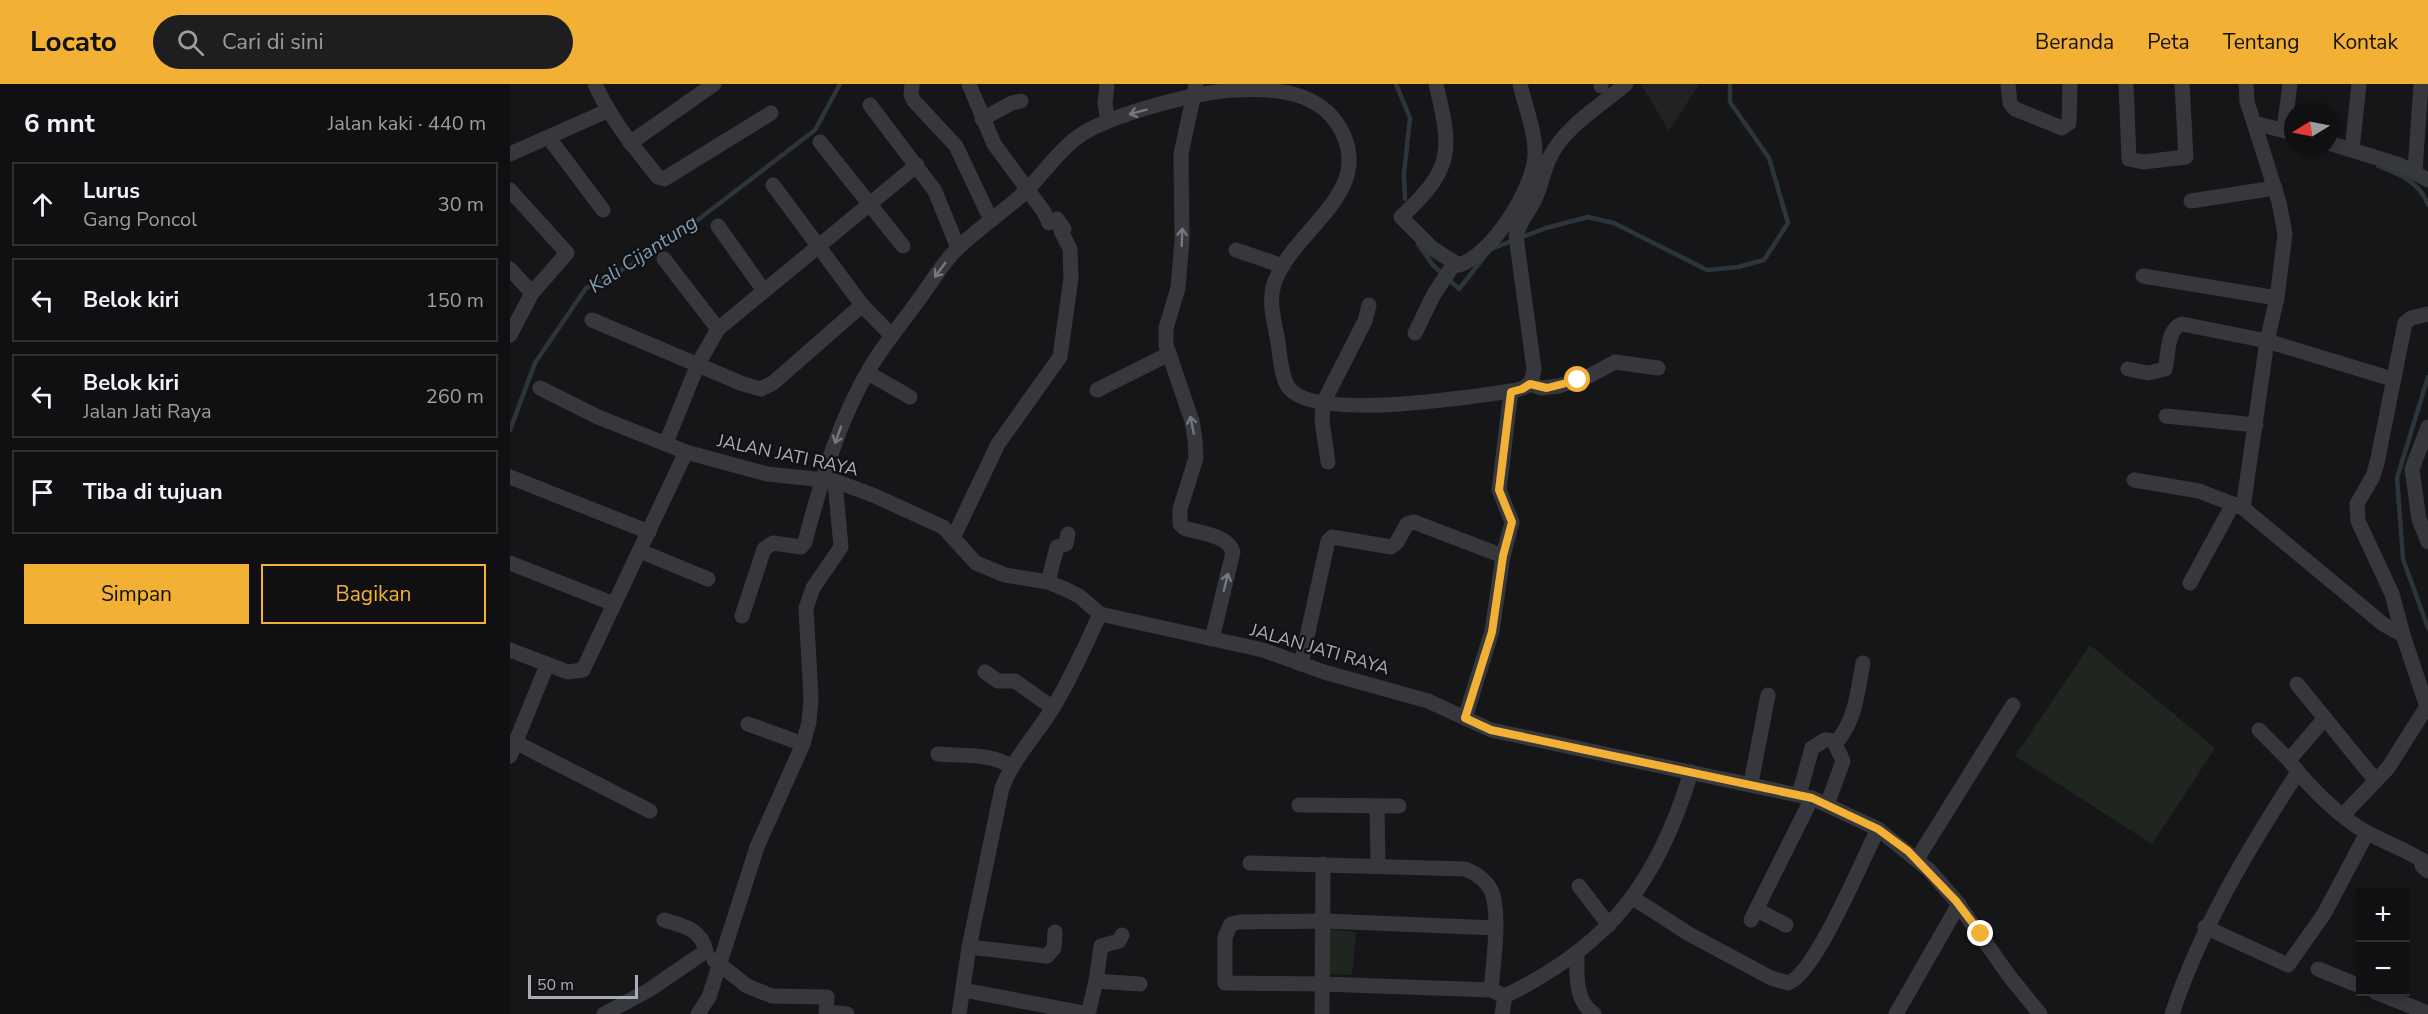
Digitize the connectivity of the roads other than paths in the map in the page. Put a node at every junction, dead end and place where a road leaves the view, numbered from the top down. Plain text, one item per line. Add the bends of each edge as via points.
1 (595, 84) edge
2 (714, 84) edge
3 (912, 84) edge
4 (969, 84) edge
5 (1107, 84) edge
6 (1436, 84) edge
7 (1520, 84) edge
8 (1626, 84) edge
9 (2008, 84) edge
10 (2070, 84) edge
11 (2126, 84) edge
12 (2182, 84) edge
13 (2246, 84) edge
14 (2290, 84) edge
15 (2359, 84) edge
16 (2421, 84) edge
17 (1195, 91) edge
18 (1021, 101) dead end
19 (2289, 102) edge
20 (870, 105) dead end
21 (607, 111) junction
22 (771, 113) dead end
23 (982, 118) junction
24 (2419, 119) junction
25 (1108, 121) junction
26 (2254, 123) junction
27 (2284, 130) edge
28 (2428, 134) edge
29 (549, 138) junction
30 (820, 142) dead end
31 (630, 143) junction
32 (2338, 146) edge
33 (2352, 150) junction
34 (510, 154) edge
35 (1542, 159) junction
36 (917, 165) junction
37 (2415, 171) junction
38 (2428, 180) edge
39 (773, 185) dead end
40 (2275, 188) junction
41 (510, 190) edge
42 (1027, 190) junction
43 (2191, 201) dead end
44 (867, 204) junction
45 (603, 210) dead end
46 (991, 220) junction
47 (718, 226) dead end
48 (821, 246) junction
49 (903, 246) dead end
50 (958, 248) junction
51 (1236, 250) dead end
52 (664, 259) dead end
53 (1283, 266) junction
54 (510, 269) edge
55 (1451, 269) junction
56 (2143, 276) dead end
57 (764, 291) junction
58 (532, 293) junction
59 (2277, 298) junction
60 (862, 305) junction
61 (1369, 305) dead end
62 (2428, 314) edge
63 (592, 320) dead end
64 (718, 329) junction
65 (1415, 333) dead end
66 (510, 335) edge
67 (892, 336) junction
68 (2266, 341) junction
69 (1169, 354) junction
70 (698, 364) junction
71 (1658, 368) dead end
72 (2128, 369) dead end
73 (868, 373) junction
74 (2392, 379) junction
75 (1530, 384) junction
76 (540, 388) dead end
77 (1097, 390) dead end
78 (1511, 392) junction
79 (910, 397) dead end
80 (1323, 403) junction
81 (2166, 416) dead end
82 (2256, 425) junction
83 (2428, 427) edge
84 (666, 443) junction
85 (686, 452) junction
86 (1328, 462) dead end
87 (510, 477) edge
88 (829, 480) junction
89 (2134, 480) dead end
90 (2238, 506) junction
91 (649, 532) junction
92 (1068, 534) dead end
93 (954, 536) junction
94 (2428, 542) edge
95 (640, 551) junction
96 (1503, 556) junction
97 (510, 563) edge
98 (708, 579) dead end
99 (1048, 582) junction
100 (2190, 583) dead end
101 (615, 604) junction
102 (1100, 614) junction
103 (742, 616) dead end
104 (2403, 635) junction
105 (1212, 639) junction
106 (510, 650) edge
107 (1863, 663) dead end
108 (1301, 664) junction
109 (547, 665) junction
110 (985, 672) dead end
111 (2297, 684) dead end
112 (1768, 695) dead end
113 (2013, 705) dead end
114 (1053, 708) junction
115 (2427, 709) edge
116 (1465, 718) junction
117 (2325, 718) junction
118 (748, 724) dead end
119 (2259, 730) dead end
120 (1837, 741) junction
121 (803, 744) junction
122 (513, 750) edge
123 (938, 754) dead end
124 (1010, 766) junction
125 (2293, 766) junction
126 (1691, 772) junction
127 (2376, 781) junction
128 (1751, 783) junction
129 (1805, 797) junction
130 (1299, 805) dead end
131 (1827, 805) junction
132 (1377, 806) junction
133 (1399, 806) dead end
134 (650, 811) dead end
135 (2343, 815) junction
136 (1878, 829) junction
137 (2367, 833) junction
138 (1917, 859) junction
139 (1250, 863) dead end
140 (1323, 864) junction
141 (1378, 865) junction
142 (2428, 871) edge
143 (1579, 886) dead end
144 (1633, 898) junction
145 (1959, 904) junction
146 (664, 920) dead end
147 (1324, 921) junction
148 (1609, 925) junction
149 (1786, 925) dead end
150 (2205, 927) junction
151 (1496, 928) junction
152 (1055, 932) dead end
153 (1122, 935) dead end
154 (969, 946) junction
155 (706, 951) junction
156 (1577, 952) junction
157 (719, 966) junction
158 (2318, 969) dead end
159 (1096, 981) junction
160 (1140, 984) dead end
161 (1322, 984) junction
162 (2356, 984) edge
163 (963, 990) junction
164 (1498, 993) junction
165 (2385, 996) edge
166 (2428, 1013) edge
167 (604, 1014) edge
168 (698, 1014) edge
169 (847, 1014) edge
170 (959, 1014) edge
171 (1322, 1014) edge
172 (1502, 1014) edge
173 (1594, 1014) edge
174 (1896, 1014) edge
175 (2040, 1014) edge
176 (2172, 1014) edge

1 - 21 street
2 - 31 street
3 - 46 street via 914,101 956,146
4 - 23 street
5 - 25 street
6 - 55 street via 1447,130 1446,156 1421,198 1401,217
7 - 35 street
8 - 35 street
9 - 10 street via 2010,103 2015,109 2062,128 2069,123
11 - 12 street via 2129,159 2143,162 2186,157
13 - 26 street
14 - 19 street
15 - 33 street
16 - 24 street
17 -> 25 street
17 - 53 street via 1297,94 1316,103 1340,127 1350,158 1347,181
69 -> 17 street via 1166,328 1178,288 1182,240 1181,154
18 - 23 street
20 - 36 street
21 - 29 street
21 - 31 street
22 - 31 street via 664,178 658,177
23 - 42 street via 994,144
24 - 28 street
24 - 37 street
25 - 42 street via 1076,139
26 - 27 street
26 - 40 street
29 - 34 street
29 - 45 street
30 - 44 street
32 - 33 street
33 - 37 street
35 - 55 street via 1504,228 1471,261
35 - 75 street via 1542,185 1518,227 1517,242 1534,369
36 - 44 street
36 - 50 street via 935,190
37 - 38 street
39 - 48 street
40 - 43 street
40 - 59 street via 2285,234
41 - 58 street via 567,253
42 - 46 street
42 - 93 street via 1049,223 1057,219 1070,249 1066,331 1060,357 998,444
44 - 48 street
44 - 49 street
46 - 50 street
47 - 57 street
48 - 57 street
48 - 60 street
50 -> 67 street
51 - 53 street
52 - 64 street
53 - 80 street via 1272,300 1287,386 1297,395
54 - 58 street
55 - 65 street
56 - 59 street
57 - 64 street
58 - 66 street
59 - 68 street
60 - 67 street
60 - 70 street via 764,388 755,389
61 - 80 street via 1365,321
62 - 74 street via 2405,323
63 - 70 street
64 - 70 street
67 - 73 street
68 - 72 street via 2182,324 2171,332 2165,369 2148,373
68 - 74 street
68 - 82 street
69 - 77 street
105 -> 69 street via 1233,552 1223,540 1180,524 1180,509 1196,458 1195,441
70 - 84 street
71 - 75 street via 1615,362 1559,386 1541,388
73 - 79 street
73 -> 88 street via 844,419
74 - 104 street via 2375,470 2356,511 2392,594
75 - 78 street
76 - 84 street, JALAN JATI RAYA via 598,417
78 - 80 street via 1407,405
78 - 96 street via 1499,490 1512,522
80 - 86 street
81 - 82 street
82 - 90 street
83 - 94 street via 2412,469 2419,519
84 - 85 street, JALAN JATI RAYA
85 - 88 street, JALAN JATI RAYA via 767,474
85 - 91 street
87 - 91 street
88 - 93 street, JALAN JATI RAYA via 873,495 944,527
88 - 103 street via 804,545 773,543 764,549
88 - 121 street via 841,547 813,588 806,608 811,698
89 - 90 street via 2199,491
90 - 100 street
90 - 104 street via 2383,624
91 - 95 street
92 - 99 street via 1066,544 1057,547
93 - 99 street, JALAN JATI RAYA via 976,563 1005,575
95 - 98 street
95 - 101 street
96 - 108 street via 1414,522 1407,524 1391,547 1332,537
96 - 116 street via 1492,632
97 - 101 street
99 - 102 street, JALAN JATI RAYA via 1079,596
101 - 109 street via 583,670 568,672
102 - 105 street, JALAN JATI RAYA
102 - 114 street
104 - 115 street
105 - 108 street, JALAN JATI RAYA via 1263,650
106 - 109 street
107 - 120 street via 1854,713
108 - 116 street, JALAN JATI RAYA via 1428,701
109 - 122 street
110 - 114 street via 998,681 1015,681
111 - 117 street
112 - 128 street
113 - 138 street
114 - 124 street
115 - 127 street
116 - 126 street, JALAN JATI RAYA via 1491,730
117 - 125 street
117 - 127 street
118 - 121 street
119 - 125 street
120 - 129 street via 1825,740 1812,748
120 - 131 street via 1834,747 1844,758
121 - 157 street via 757,847
122 - 134 street
123 - 124 street via 1000,760
124 - 154 street via 994,817
125 - 135 street
125 - 150 street
126 - 128 street, JALAN JATI RAYA
126 - 144 street via 1667,842
127 - 135 street
128 - 129 street, JALAN JATI RAYA
129 - 131 street, JALAN JATI RAYA
129 - 149 street via 1754,915
130 - 132 street
131 - 136 street, JALAN JATI RAYA
132 - 133 street
132 - 141 street
135 - 137 street
136 - 138 street, JALAN JATI RAYA
136 - 144 street via 1817,953 1800,976 1788,983 1708,945
137 - 142 street via 2422,860
137 - 150 street via 2324,914 2288,965
138 - 145 street, JALAN JATI RAYA
139 - 140 street
140 - 141 street
140 - 147 street
141 - 151 street via 1465,869 1476,874 1491,891
143 - 148 street
144 - 148 street
145 - 174 street
145 - 175 street, JALAN JATI RAYA
146 - 155 street via 694,930 703,939
147 - 151 street
147 - 161 street
147 - 161 street via 1240,922 1231,924 1225,937 1225,983
148 - 156 street
150 - 176 street
151 - 164 street
152 - 154 street via 1054,948 1047,956
153 - 159 street via 1101,946
154 - 163 street
155 - 157 street
155 - 167 street via 650,990
156 - 164 street
156 - 173 street via 1579,995
157 - 168 street via 709,997
157 - 169 street via 761,993 827,997 826,1012
158 - 162 street
159 - 160 street
159 - 163 street via 1089,1010 1084,1013
161 - 164 street
161 - 171 street
163 - 170 street
164 - 172 street
165 - 166 street

